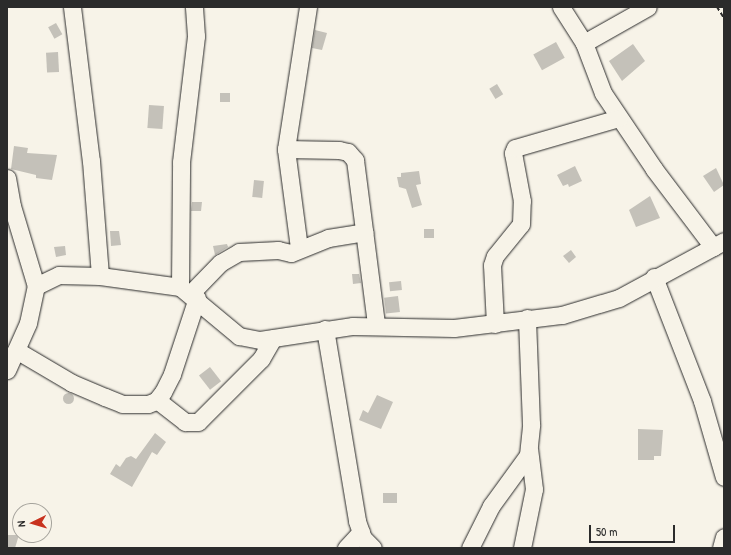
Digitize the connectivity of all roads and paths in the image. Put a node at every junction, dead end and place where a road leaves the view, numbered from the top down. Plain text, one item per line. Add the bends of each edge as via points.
1 (72, 7) edge
2 (194, 7) edge
3 (308, 7) edge
4 (561, 7) edge
5 (648, 7) edge
6 (717, 7) edge
7 (724, 18) edge
8 (584, 43) junction
9 (619, 118) junction
10 (286, 149) junction
11 (7, 178) edge
12 (366, 232) junction
13 (721, 243) edge
14 (299, 248) junction
15 (100, 276) junction
16 (654, 277) junction
17 (36, 286) junction
18 (189, 293) junction
19 (527, 318) junction
20 (495, 324) junction
21 (376, 325) junction
22 (325, 329) junction
23 (273, 338) junction
24 (14, 346) edge
25 (7, 370) edge
26 (157, 400) junction
27 (530, 450) junction
28 (724, 477) edge
29 (360, 532) junction
30 (724, 537) edge
31 (346, 548) edge
32 (373, 548) edge
33 (470, 548) edge
34 (522, 548) edge
35 (721, 548) edge

1 - 15 street via 91,161
2 - 18 street via 195,42 181,162
3 - 10 street
4 - 8 street
5 - 8 street
6 - 7 path
8 - 9 street via 603,93
9 - 13 street
9 - 20 street via 515,148 513,154 522,201 521,224 492,265
10 - 12 street via 348,152 355,160 358,171
10 - 14 street
11 - 17 street via 12,206
12 - 14 street via 328,238
12 - 21 street
13 - 16 street
14 - 18 street via 291,253 258,250 229,256
15 - 17 street via 59,275
15 - 18 street
16 - 19 street via 619,298 587,310
16 - 28 street via 702,402
17 - 24 street via 28,323
18 - 23 street via 239,336 260,340
18 - 26 street via 172,374
19 - 20 street
19 - 27 street
20 - 21 street via 431,328
21 - 22 street
22 - 23 street
22 - 29 street via 337,415
23 - 26 street via 261,360 198,422 184,422
24 - 25 street
24 - 26 street via 72,383 122,404 148,404
27 - 33 street via 522,467 491,506
27 - 34 street via 534,489
29 - 31 street
29 - 32 street
30 - 35 street

